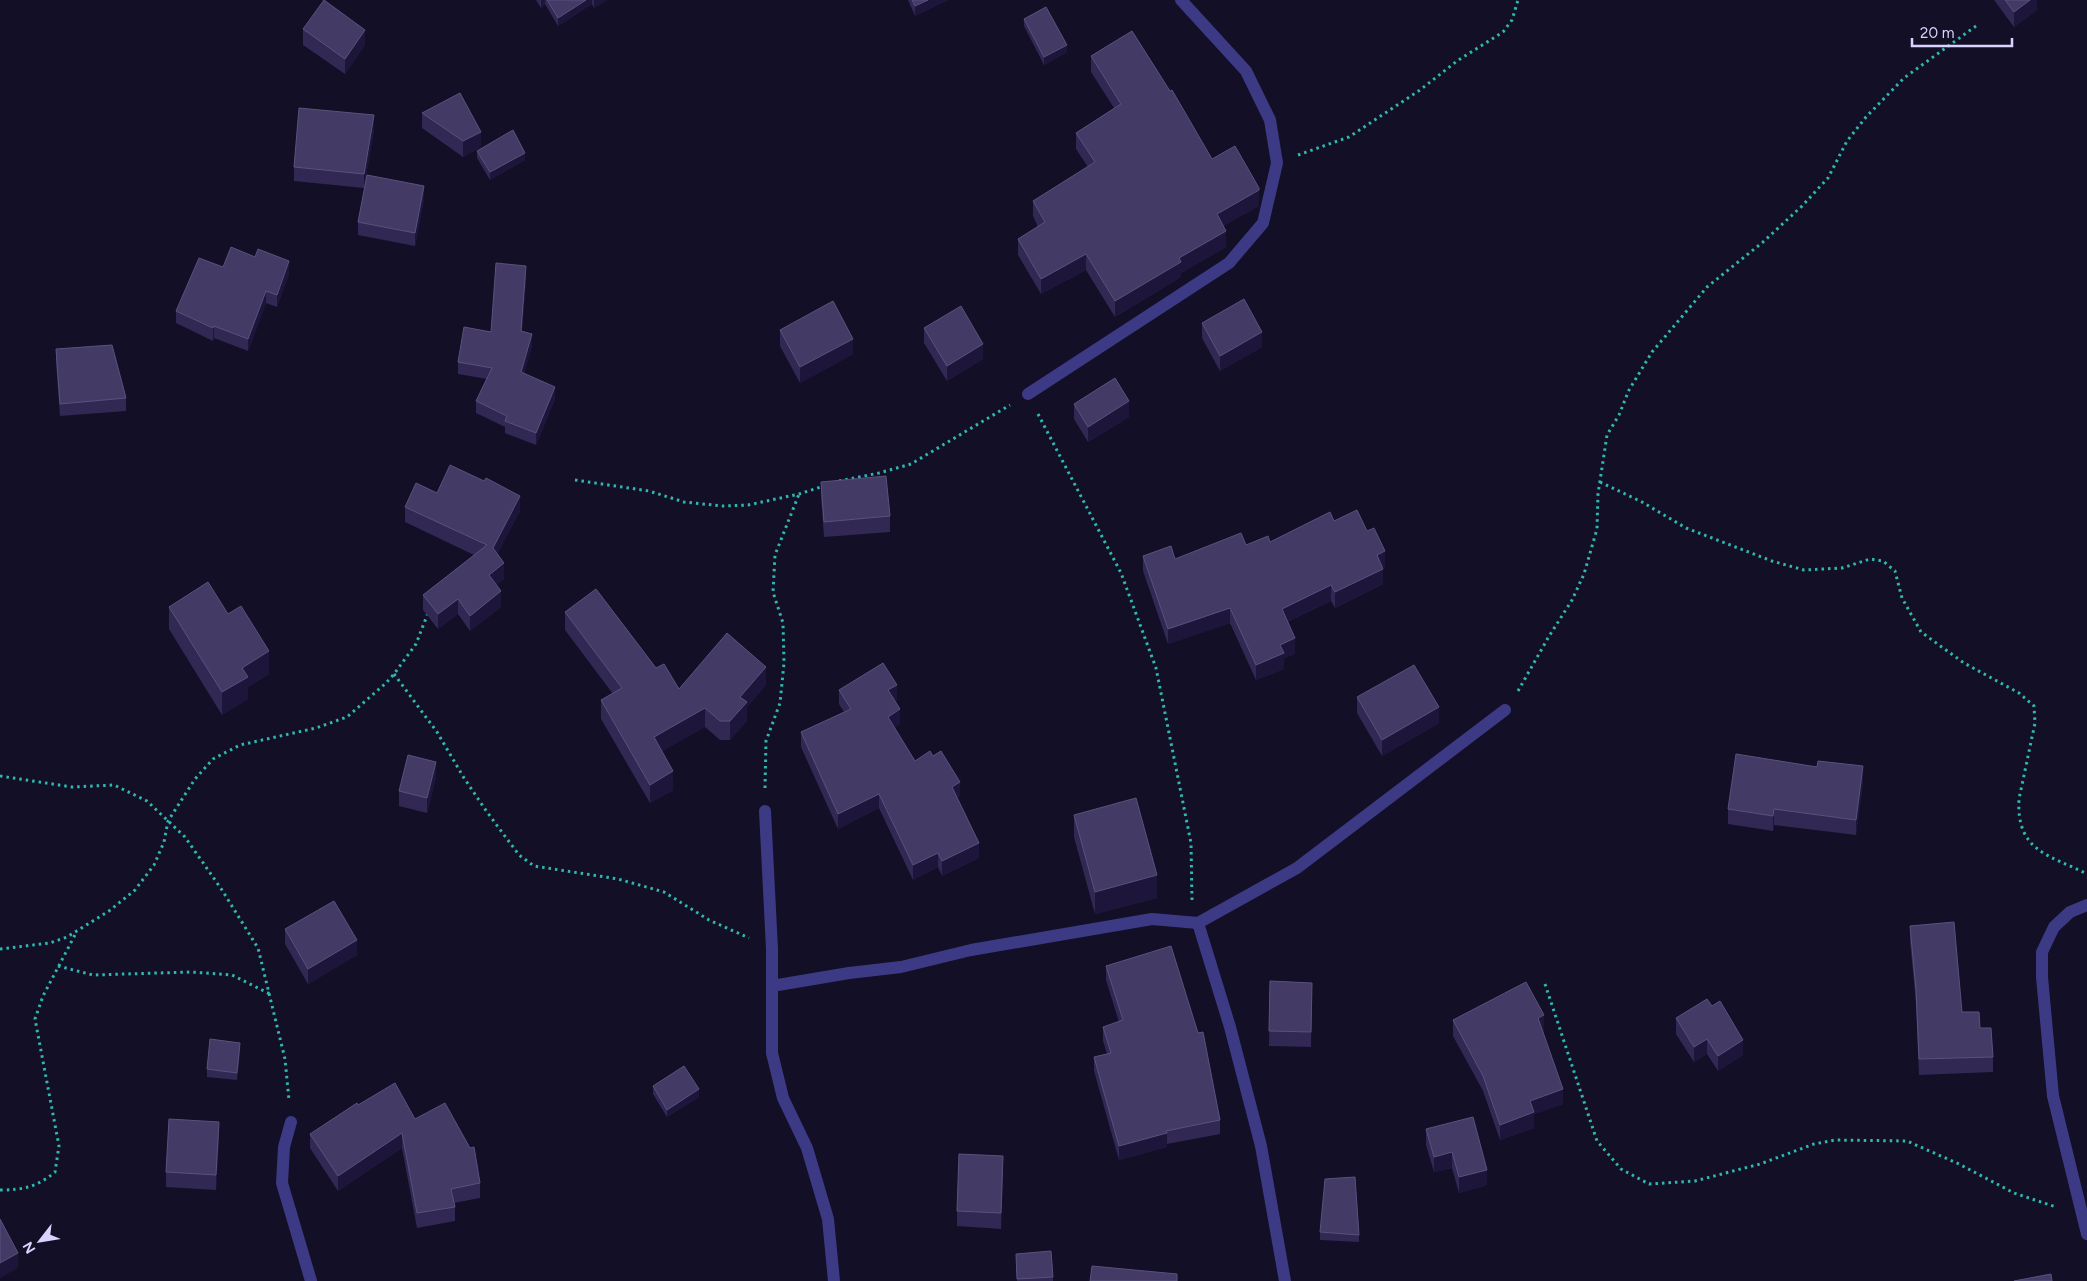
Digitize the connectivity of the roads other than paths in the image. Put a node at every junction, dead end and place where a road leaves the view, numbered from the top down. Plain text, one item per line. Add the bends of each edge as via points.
1 (1181, 0) edge
2 (1028, 394) road end
3 (1505, 710) road end
4 (765, 811) road end
5 (2087, 905) edge
6 (1195, 923) junction
7 (772, 986) junction
8 (291, 1122) road end
9 (2087, 1234) edge
10 (311, 1281) edge
11 (834, 1281) edge
12 (1285, 1281) edge

1 - 2 street via 1246,71 1270,120 1277,162 1263,222 1229,263
3 - 6 street via 1297,868
4 - 7 street
5 - 9 street via 2070,912 2054,927 2042,952 2053,1096
6 - 7 street via 1152,919 971,950 901,967
6 - 12 street via 1230,1027 1261,1146
7 - 11 street via 772,1053 784,1098 807,1148 828,1218
8 - 10 street via 284,1147 282,1183

